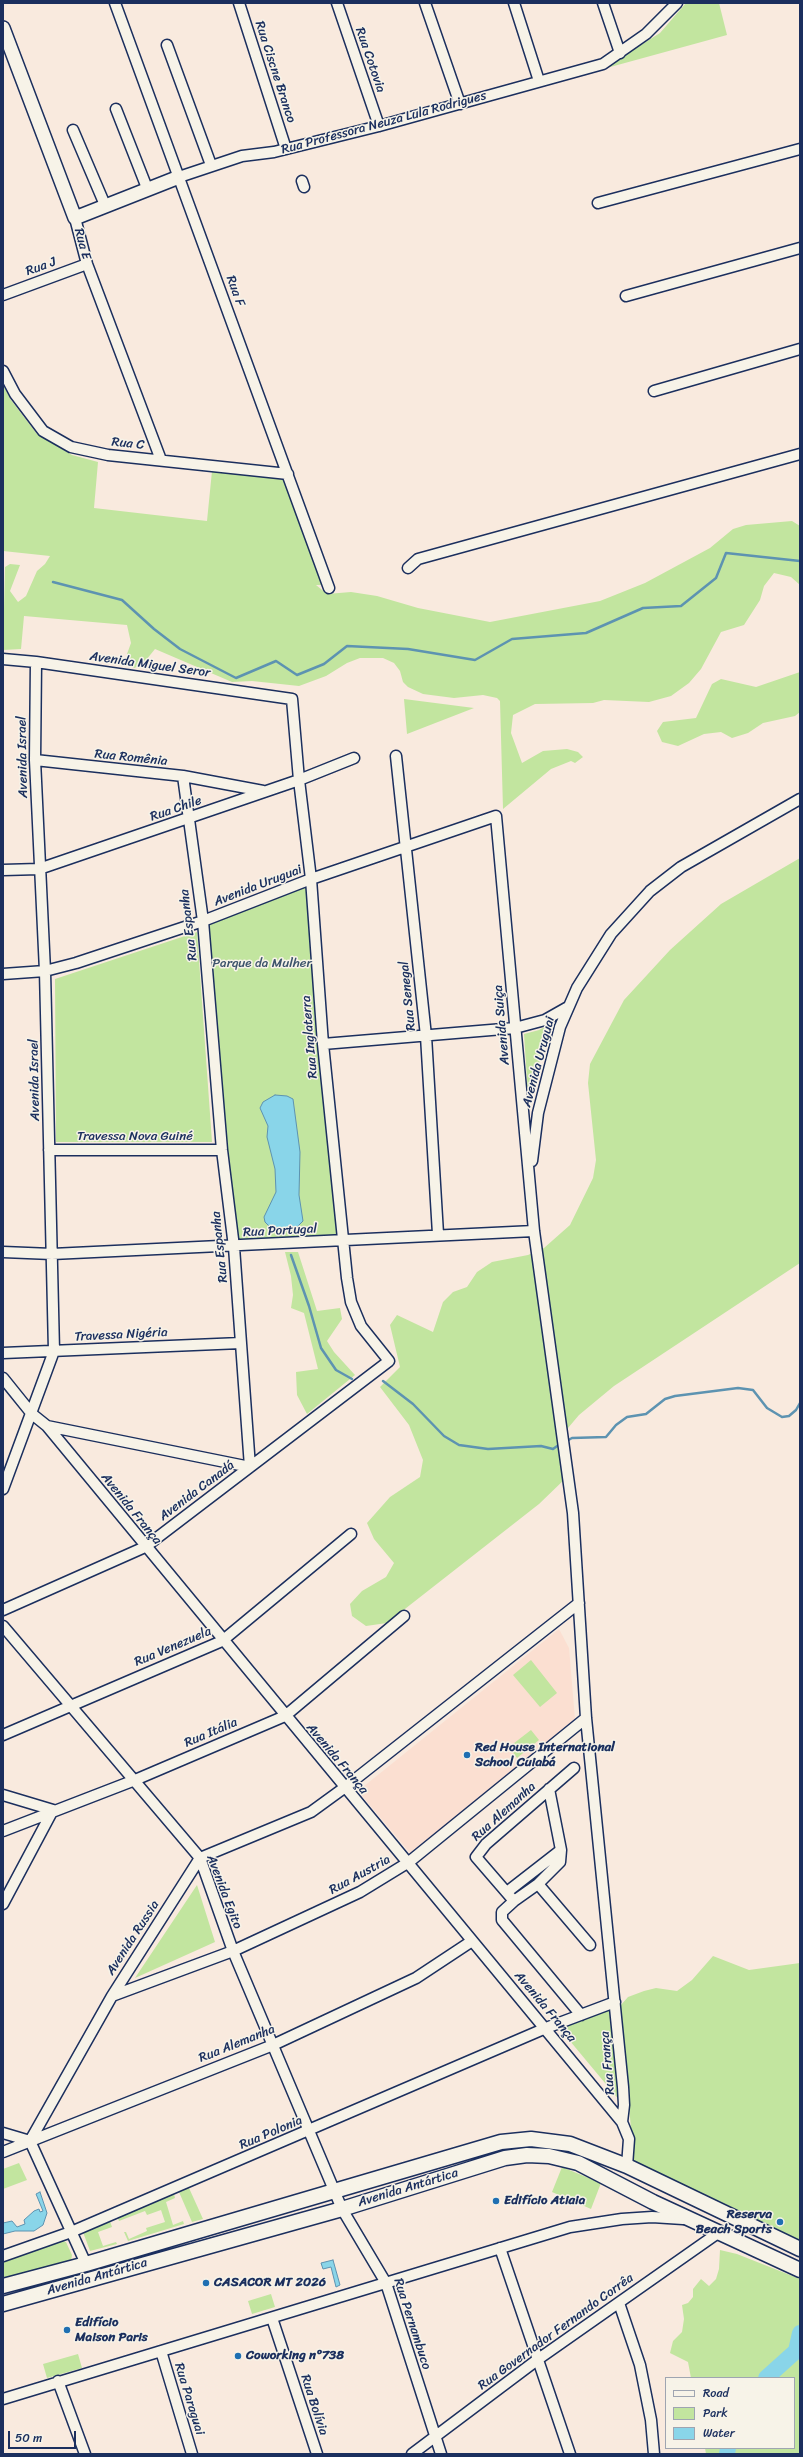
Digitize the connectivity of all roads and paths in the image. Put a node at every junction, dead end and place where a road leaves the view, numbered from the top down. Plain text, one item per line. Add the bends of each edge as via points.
1 (115, 3) edge
2 (239, 3) edge
3 (337, 3) edge
4 (425, 3) edge
5 (514, 3) edge
6 (603, 3) edge
7 (677, 3) edge
8 (3, 28) edge
9 (167, 45) dead end
10 (620, 54) junction
11 (539, 81) junction
12 (460, 104) junction
13 (116, 109) dead end
14 (379, 126) junction
15 (73, 130) dead end
16 (286, 149) junction
17 (800, 149) edge
18 (211, 165) junction
19 (179, 177) junction
20 (147, 188) junction
21 (598, 203) dead end
22 (105, 205) junction
23 (75, 218) junction
24 (800, 248) edge
25 (87, 264) junction
26 (3, 295) edge
27 (626, 296) dead end
28 (800, 348) edge
29 (3, 371) edge
30 (654, 391) dead end
31 (800, 454) edge
32 (161, 460) junction
33 (288, 474) junction
34 (408, 568) dead end
35 (329, 588) dead end
36 (3, 660) edge
37 (36, 662) junction
38 (292, 699) joint
39 (396, 756) dead end
40 (354, 758) dead end
41 (35, 760) junction
42 (182, 776) junction
43 (299, 780) junction
44 (264, 791) junction
45 (800, 799) edge
46 (496, 816) joint
47 (188, 819) junction
48 (405, 848) junction
49 (39, 869) junction
50 (3, 870) edge
51 (311, 879) junction
52 (203, 921) junction
53 (46, 971) junction
54 (3, 974) edge
55 (568, 1007) junction
56 (515, 1028) junction
57 (426, 1036) junction
58 (323, 1044) junction
59 (49, 1150) junction
60 (222, 1150) junction
61 (530, 1179) junction
62 (534, 1231) junction
63 (438, 1234) junction
64 (343, 1242) junction
65 (234, 1246) junction
66 (3, 1252) edge
67 (52, 1254) junction
68 (241, 1343) junction
69 (54, 1351) junction
70 (3, 1353) edge
71 (388, 1361) joint
72 (3, 1378) edge
73 (32, 1414) junction
74 (47, 1426) junction
75 (250, 1467) junction
76 (3, 1489) edge
77 (351, 1534) dead end
78 (145, 1547) junction
79 (579, 1603) junction
80 (3, 1610) edge
81 (404, 1616) dead end
82 (3, 1626) edge
83 (222, 1641) junction
84 (68, 1705) junction
85 (285, 1716) junction
86 (586, 1718) junction
87 (3, 1735) edge
88 (574, 1768) dead end
89 (135, 1780) junction
90 (344, 1788) junction
91 (549, 1789) junction
92 (3, 1795) edge
93 (53, 1810) junction
94 (3, 1831) edge
95 (561, 1850) junction
96 (200, 1858) junction
97 (409, 1862) junction
98 (538, 1884) junction
99 (507, 1892) junction
100 (514, 1901) junction
101 (3, 1904) edge
102 (472, 1941) junction
103 (590, 1945) dead end
104 (232, 1951) junction
105 (112, 1996) junction
106 (615, 2002) junction
107 (581, 2015) junction
108 (546, 2028) junction
109 (273, 2045) junction
110 (622, 2122) junction
111 (309, 2131) junction
112 (3, 2133) edge
113 (30, 2141) junction
114 (3, 2152) edge
115 (628, 2166) junction
116 (622, 2186) junction
117 (336, 2192) junction
118 (342, 2209) junction
119 (692, 2220) junction
120 (71, 2232) junction
121 (718, 2233) junction
122 (153, 2244) junction
123 (500, 2248) junction
124 (800, 2249) edge
125 (3, 2256) edge
126 (156, 2260) junction
127 (86, 2264) junction
128 (800, 2270) edge
129 (386, 2283) junction
130 (3, 2286) edge
131 (619, 2303) junction
132 (3, 2304) edge
133 (272, 2318) junction
134 (161, 2351) junction
135 (537, 2360) junction
136 (58, 2381) junction
137 (3, 2399) edge
138 (435, 2437) junction
139 (85, 2454) edge
140 (192, 2454) edge
141 (317, 2454) edge
142 (412, 2454) edge
143 (441, 2454) edge
144 (570, 2454) edge
145 (654, 2454) edge

1 - 19 street, Rua F
2 - 16 street, Rua Ciscne Branco
3 - 14 street, Rua Cotovia
4 - 12 street
5 - 11 street
6 - 10 street
7 - 10 street, Rua Professora Neuza Lula Rodrigues via 646,34
8 - 23 street, Rua E
9 - 18 street
10 - 11 street, Rua Professora Neuza Lula Rodrigues via 603,64
11 - 12 street, Rua Professora Neuza Lula Rodrigues
12 - 14 street, Rua Professora Neuza Lula Rodrigues
13 - 20 street
14 - 16 street, Rua Professora Neuza Lula Rodrigues
15 - 22 street
16 - 18 street, Rua Professora Neuza Lula Rodrigues via 242,156
17 - 21 street
18 - 19 street, Rua Professora Neuza Lula Rodrigues
19 - 20 street, Rua Professora Neuza Lula Rodrigues
19 - 33 street, Rua F
20 - 22 street, Rua Professora Neuza Lula Rodrigues
22 - 23 street, Rua Professora Neuza Lula Rodrigues
23 - 25 street, Rua E
24 - 27 street
25 - 26 street, Rua J
25 - 32 street, Rua E
28 - 30 street
29 - 32 street, Rua C via 15,394 43,431 71,448 108,455
31 - 34 street via 418,559
32 - 33 street, Rua C
33 - 35 street, Rua F
36 - 37 street, Avenida Miguel Seror
37 - 38 street, Avenida Miguel Seror
37 - 41 street, Avenida Israel
38 - 43 street, Rua Inglaterra
39 - 48 street, Rua Senegal
40 - 43 street, Rua Chile
41 - 42 street, Rua Romênia
41 - 49 street, Avenida Israel
42 - 44 street
42 - 47 street, Rua Romênia
43 - 44 street, Rua Chile
43 - 51 street, Rua Inglaterra
44 - 47 street, Rua Chile
45 - 55 street, Avenida Uruguai via 697,856 650,891 623,919 598,951
46 - 48 street, Avenida Uruguai
46 - 56 street, Avenida Suiça
47 - 49 street, Rua Chile
47 - 52 street, Rua Espanha
48 - 51 street, Avenida Uruguai
48 - 57 street, Rua Senegal
49 - 50 street, Rua Chile
49 - 53 street, Avenida Israel
51 - 52 street, Avenida Uruguai
51 - 58 street, Rua Inglaterra
52 - 53 street, Avenida Uruguai
52 - 60 street, Rua Espanha
53 - 54 street, Avenida Uruguai
53 - 59 street, Avenida Israel
55 - 56 street via 545,1020
55 - 61 street, Avenida Uruguai via 553,1048 538,1113
56 - 57 street
56 - 61 street, Avenida Suiça
57 - 58 street
57 - 63 street, Rua Senegal
58 - 64 street, Rua Inglaterra
59 - 60 street, Travessa Nova Guiné
59 - 67 street, Avenida Israel
60 - 65 street, Rua Espanha
61 - 62 street, Avenida Suiça
62 - 63 street, Rua Portugal
62 - 79 street, Avenida Suiça via 572,1513
63 - 64 street, Rua Portugal
64 - 65 street, Rua Portugal
64 - 71 street, Rua Inglaterra via 351,1302 361,1326
65 - 67 street, Rua Portugal
65 - 68 street, Rua Espanha
66 - 67 street, Rua Portugal
67 - 69 street, Avenida Israel
68 - 69 street, Travessa Nigéria
68 - 75 street, Rua Espanha
69 - 70 street, Travessa Nigéria
69 - 73 street, Avenida Israel
71 - 75 street, Avenida Canadá
72 - 73 street, Avenida França
73 - 74 street, Avenida França
73 - 76 street, Avenida Israel
74 - 75 street
74 - 78 street, Avenida França
75 - 78 street, Avenida Canadá
77 - 83 street, Rua Venezuela
78 - 80 street, Avenida Canadá
78 - 83 street, Avenida França
79 - 86 street, Rua França
79 - 90 street
81 - 85 street, Rua Itália
82 - 84 street, Avenida Egito
83 - 84 street, Rua Venezuela
83 - 85 street, Avenida França
84 - 87 street, Rua Venezuela
84 - 89 street, Avenida Egito
85 - 89 street, Rua Itália
85 - 90 street, Avenida França
86 - 97 street, Rua Austria
86 - 106 street, Rua França
88 - 91 street, Rua Alemanha
89 - 93 street, Rua Itália
89 - 96 street, Avenida Egito
90 - 96 street via 311,1812
90 - 97 street, Avenida França
91 - 95 street, Rua Alemanha
91 - 99 street, Rua Alemanha via 478,1852 476,1857
92 - 93 street
93 - 94 street, Rua Itália
93 - 101 street
95 - 98 street via 560,1862
95 - 99 street
96 - 104 street, Avenida Egito
96 - 105 street, Avenida Russia
97 - 102 street, Avenida França
97 - 104 street, Rua Austria via 360,1892
98 - 100 street
98 - 103 street
99 - 100 street, Rua Alemanha
100 - 107 street via 502,1912 502,1920
102 - 108 street, Avenida França
102 - 109 street, Rua Alemanha via 416,1978
104 - 105 street, Rua Austria
104 - 109 street, Avenida Egito
105 - 113 street, Avenida Russia
106 - 107 street
106 - 110 street, Rua França via 624,2105
107 - 108 street
108 - 110 street, Avenida França
108 - 111 street, Rua Polonia
109 - 111 street, Avenida Egito
109 - 113 street, Rua Alemanha
110 - 115 street, Avenida França via 629,2138
111 - 117 street, Avenida Egito
111 - 120 street, Rua Polonia
112 - 113 street
113 - 114 street, Rua Alemanha
113 - 120 street
115 - 116 main road
115 - 117 main road, Avenida Antártica via 570,2144 551,2140 501,2142
115 - 124 main road, Avenida Antártica
116 - 118 main road, Avenida Antártica via 578,2164 549,2156 528,2155 505,2158
116 - 119 main road, Avenida Antártica
117 - 118 street, Rua Pernambuco
117 - 122 main road, Avenida Antártica
118 - 126 main road, Avenida Antártica
118 - 129 street, Rua Pernambuco
119 - 121 main road, Avenida Antártica
119 - 123 street via 652,2217 597,2223 570,2227
120 - 125 street, Rua Polonia
120 - 127 street
121 - 128 main road, Avenida Antártica
121 - 131 street, Rua Governador Fernando Corrêa
122 - 126 main road
122 - 127 main road, Avenida Antártica
123 - 129 street
123 - 135 street
126 - 132 main road, Avenida Antártica
127 - 130 main road, Avenida Antártica
129 - 133 street
129 - 138 street, Rua Pernambuco
131 - 135 street, Rua Governador Fernando Corrêa
131 - 145 street via 640,2365
133 - 134 street
133 - 141 street, Rua Bolívia
134 - 136 street
134 - 140 street, Rua Paraguai
135 - 138 street, Rua Governador Fernando Corrêa
135 - 144 street
136 - 137 street
136 - 139 street
138 - 142 street, Rua Governador Fernando Corrêa
138 - 143 street, Rua Pernambuco

